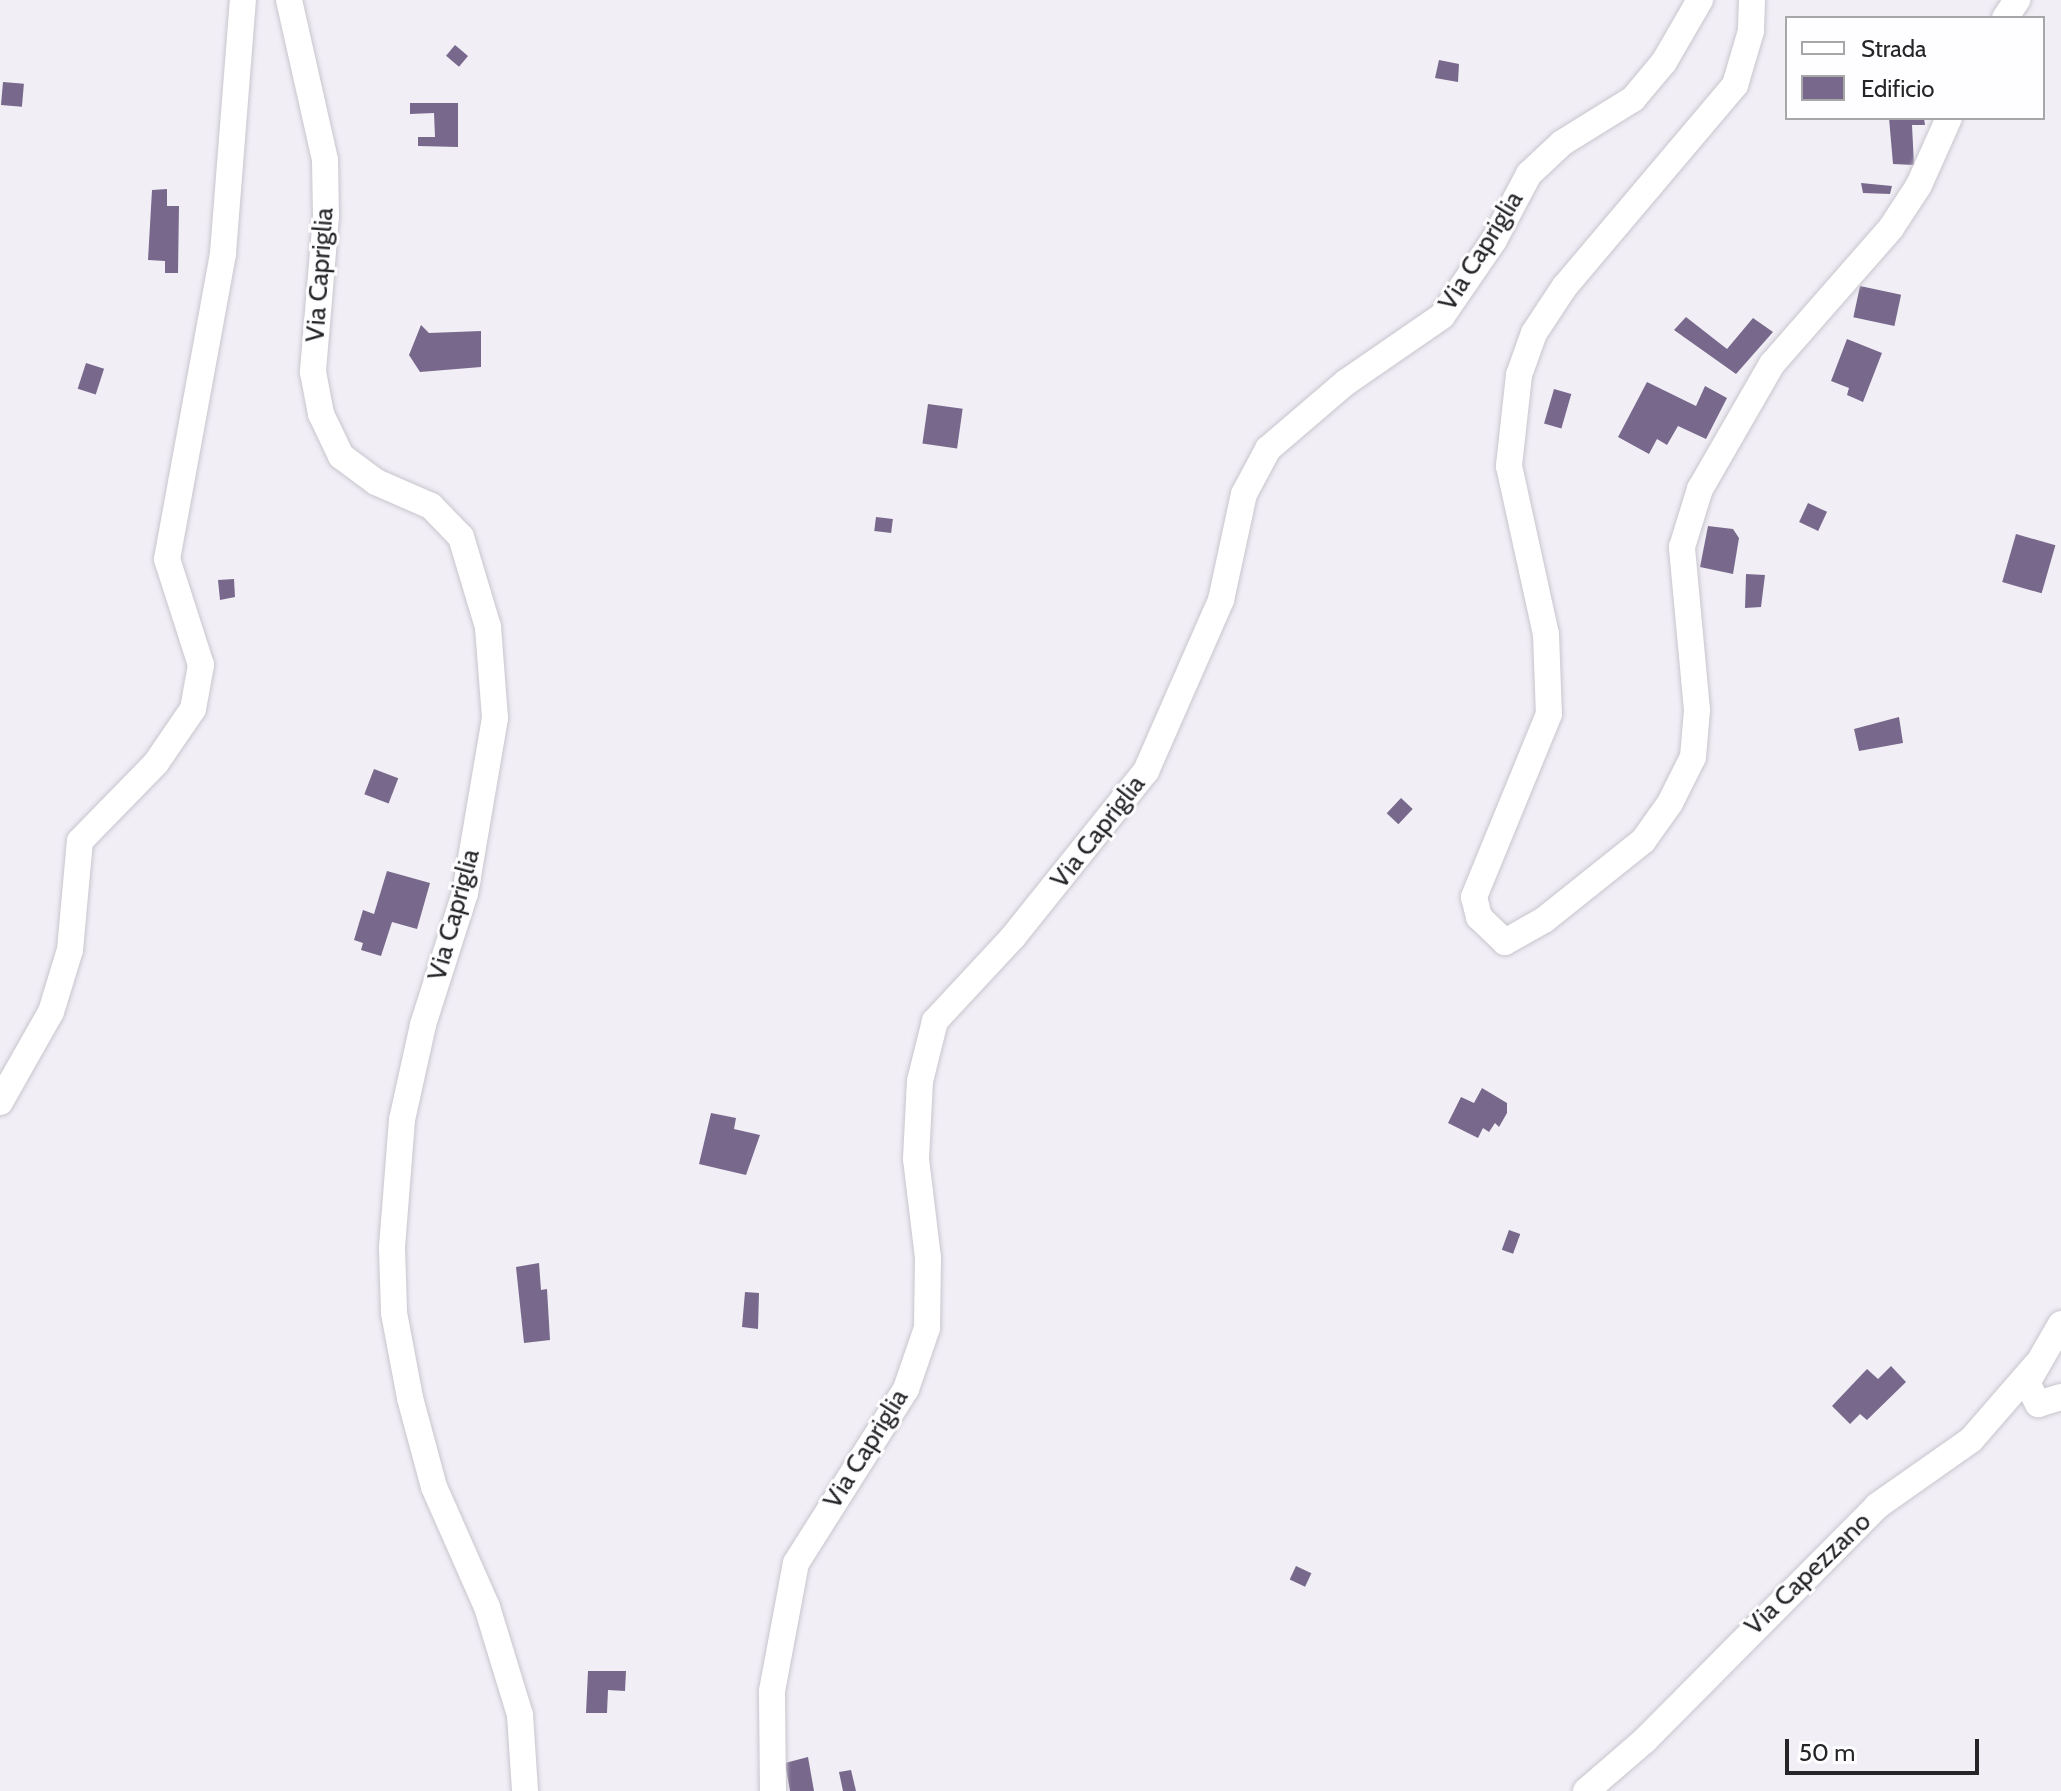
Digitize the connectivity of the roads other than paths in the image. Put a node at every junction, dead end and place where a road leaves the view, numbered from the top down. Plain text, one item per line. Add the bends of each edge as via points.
1 (243, 0) edge
2 (289, 0) edge
3 (1700, 0) edge
4 (1752, 0) edge
5 (1948, 120) edge
6 (0, 1102) edge
7 (2061, 1324) edge
8 (2036, 1365) junction
9 (2061, 1397) edge
10 (525, 1791) edge
11 (773, 1791) edge
12 (1586, 1791) edge

1 - 6 street via 223,253 167,559 201,665 193,709 156,763 80,841 70,950 51,1012
2 - 10 street, Via Capriglia via 325,160 326,216 313,372 321,414 341,456 376,482 431,506 461,537 488,627 495,718 465,893 423,1025 402,1120 392,1248 394,1313 434,1487 487,1607 520,1715
3 - 11 street, Via Capriglia via 1664,62 1633,99 1562,143 1529,174 1494,240 1442,316 1345,383 1268,449 1244,494 1221,600 1146,771 1013,937 935,1021 920,1081 916,1159 928,1258 927,1328 906,1389 796,1563 772,1691
4 - 5 street via 1751,31 1735,85 1565,286 1534,333 1519,375 1509,466 1546,634 1549,714 1474,897 1479,917 1505,942 1544,920 1643,841 1670,803 1693,757 1697,710 1682,547 1700,489 1772,364 1856,271 1919,185
7 - 8 street
8 - 9 street via 2027,1383 2030,1395 2038,1404
8 - 12 street, Via Capezzano via 1971,1440 1877,1506 1645,1740

